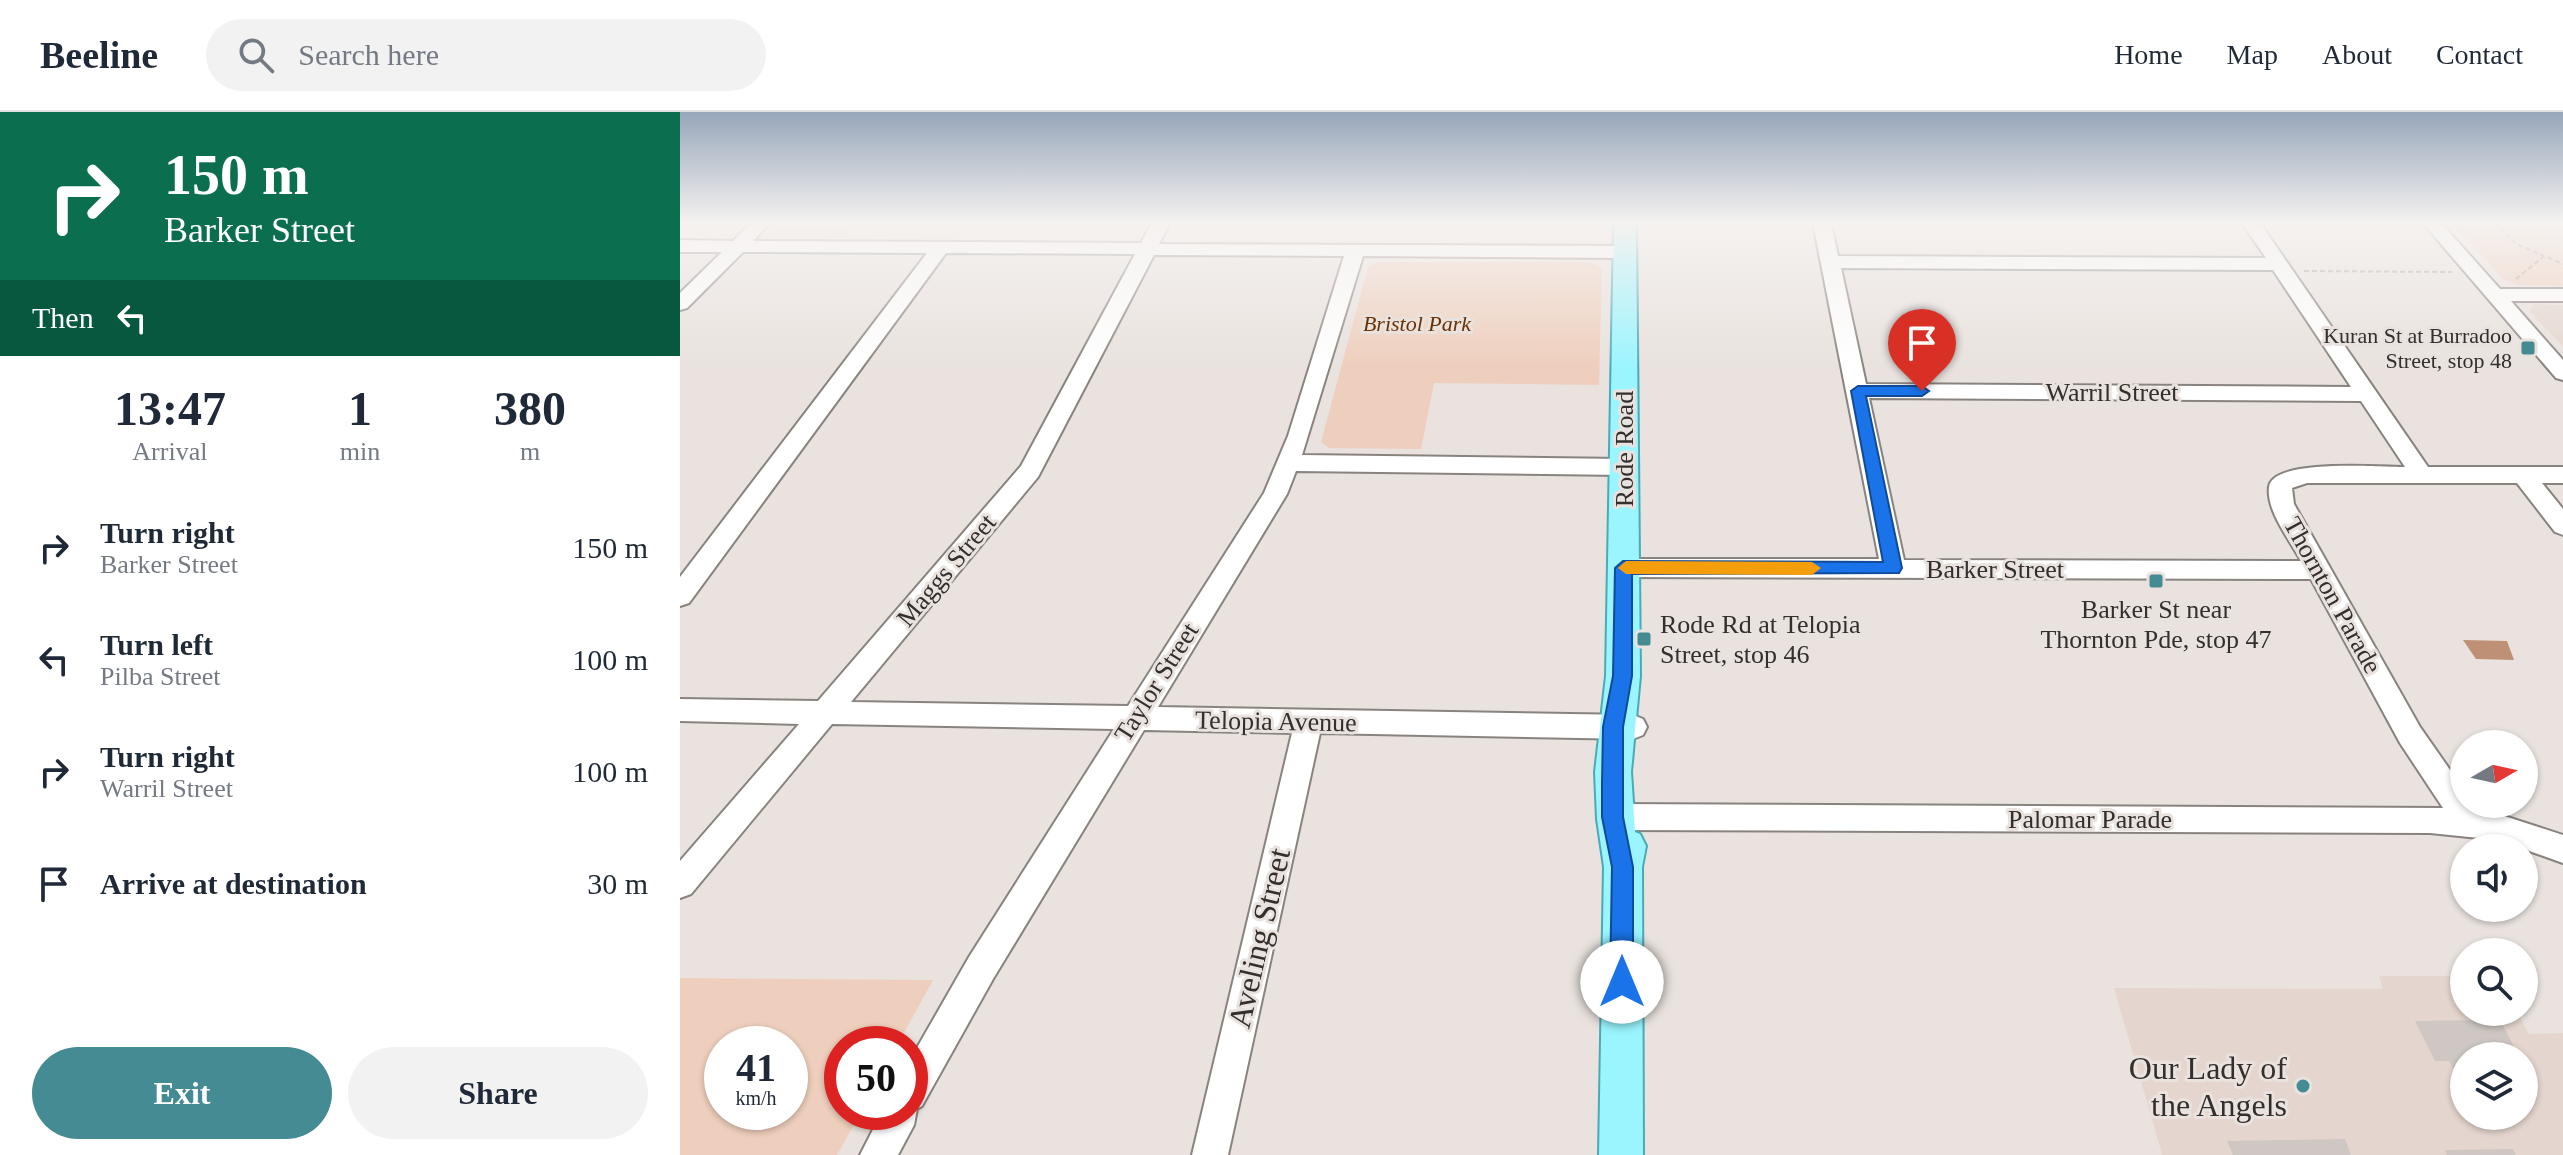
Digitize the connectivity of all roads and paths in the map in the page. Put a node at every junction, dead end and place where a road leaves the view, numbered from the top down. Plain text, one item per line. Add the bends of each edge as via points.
1 (712, 272) edge
2 (922, 272) edge
3 (1135, 272) edge
4 (1348, 272) edge
5 (1630, 272) edge
6 (1832, 272) edge
7 (2284, 272) edge
8 (2445, 272) edge
9 (2459, 272) dead end
10 (2481, 272) edge
11 (2524, 272) edge
12 (2500, 291) junction
13 (2563, 295) edge
14 (680, 304) edge
15 (2563, 373) edge
16 (1858, 391) junction
17 (2367, 394) junction
18 (1289, 463) junction
19 (1624, 467) junction
20 (2422, 475) junction
21 (2523, 475) junction
22 (2563, 475) edge
23 (2563, 526) edge
24 (1623, 568) junction
25 (1893, 568) junction
26 (2319, 570) junction
27 (680, 596) edge
28 (680, 710) edge
29 (825, 713) junction
30 (1133, 719) junction
31 (1309, 721) junction
32 (1623, 727) junction
33 (1623, 816) junction
34 (2469, 822) junction
35 (2563, 849) edge
36 (680, 884) edge
37 (928, 1062) edge
38 (891, 1130) edge
39 (878, 1155) edge
40 (1210, 1155) edge
41 (1621, 1155) edge

1 - 14 street
2 - 27 street
3 - 29 street, Maggs Street via 1030,471
4 - 18 street, Taylor Street
5 - 19 main road, Rode Road
6 - 16 street
7 - 17 street
8 - 9 path
10 - 12 street
11 - 12 path
12 - 13 street
12 - 15 street
16 - 17 street, Warril Street
16 - 25 street
17 - 20 street
18 - 19 street
18 - 30 street, Taylor Street via 1275,494
19 - 24 main road, Rode Road
20 - 21 street, Thornton Parade
20 - 26 street, Thornton Parade via 2307,475 2284,481 2280,497
21 - 22 street, Thornton Parade
21 - 23 street
24 - 25 street, Barker Street
24 - 32 main road, Rode Road
25 - 26 street, Barker Street
26 - 34 street, Thornton Parade via 2410,735
28 - 29 street, Telopia Avenue
29 - 30 street, Telopia Avenue
29 - 36 street, Maggs Street
30 - 31 street, Telopia Avenue
30 - 37 street, Taylor Street
31 - 32 street, Telopia Avenue
31 - 40 street, Aveling Street
32 - 33 main road, Rode Road
33 - 34 street, Palomar Parade
33 - 41 main road, Rode Road
34 - 35 street, Palomar Parade via 2519,832
38 - 39 street

